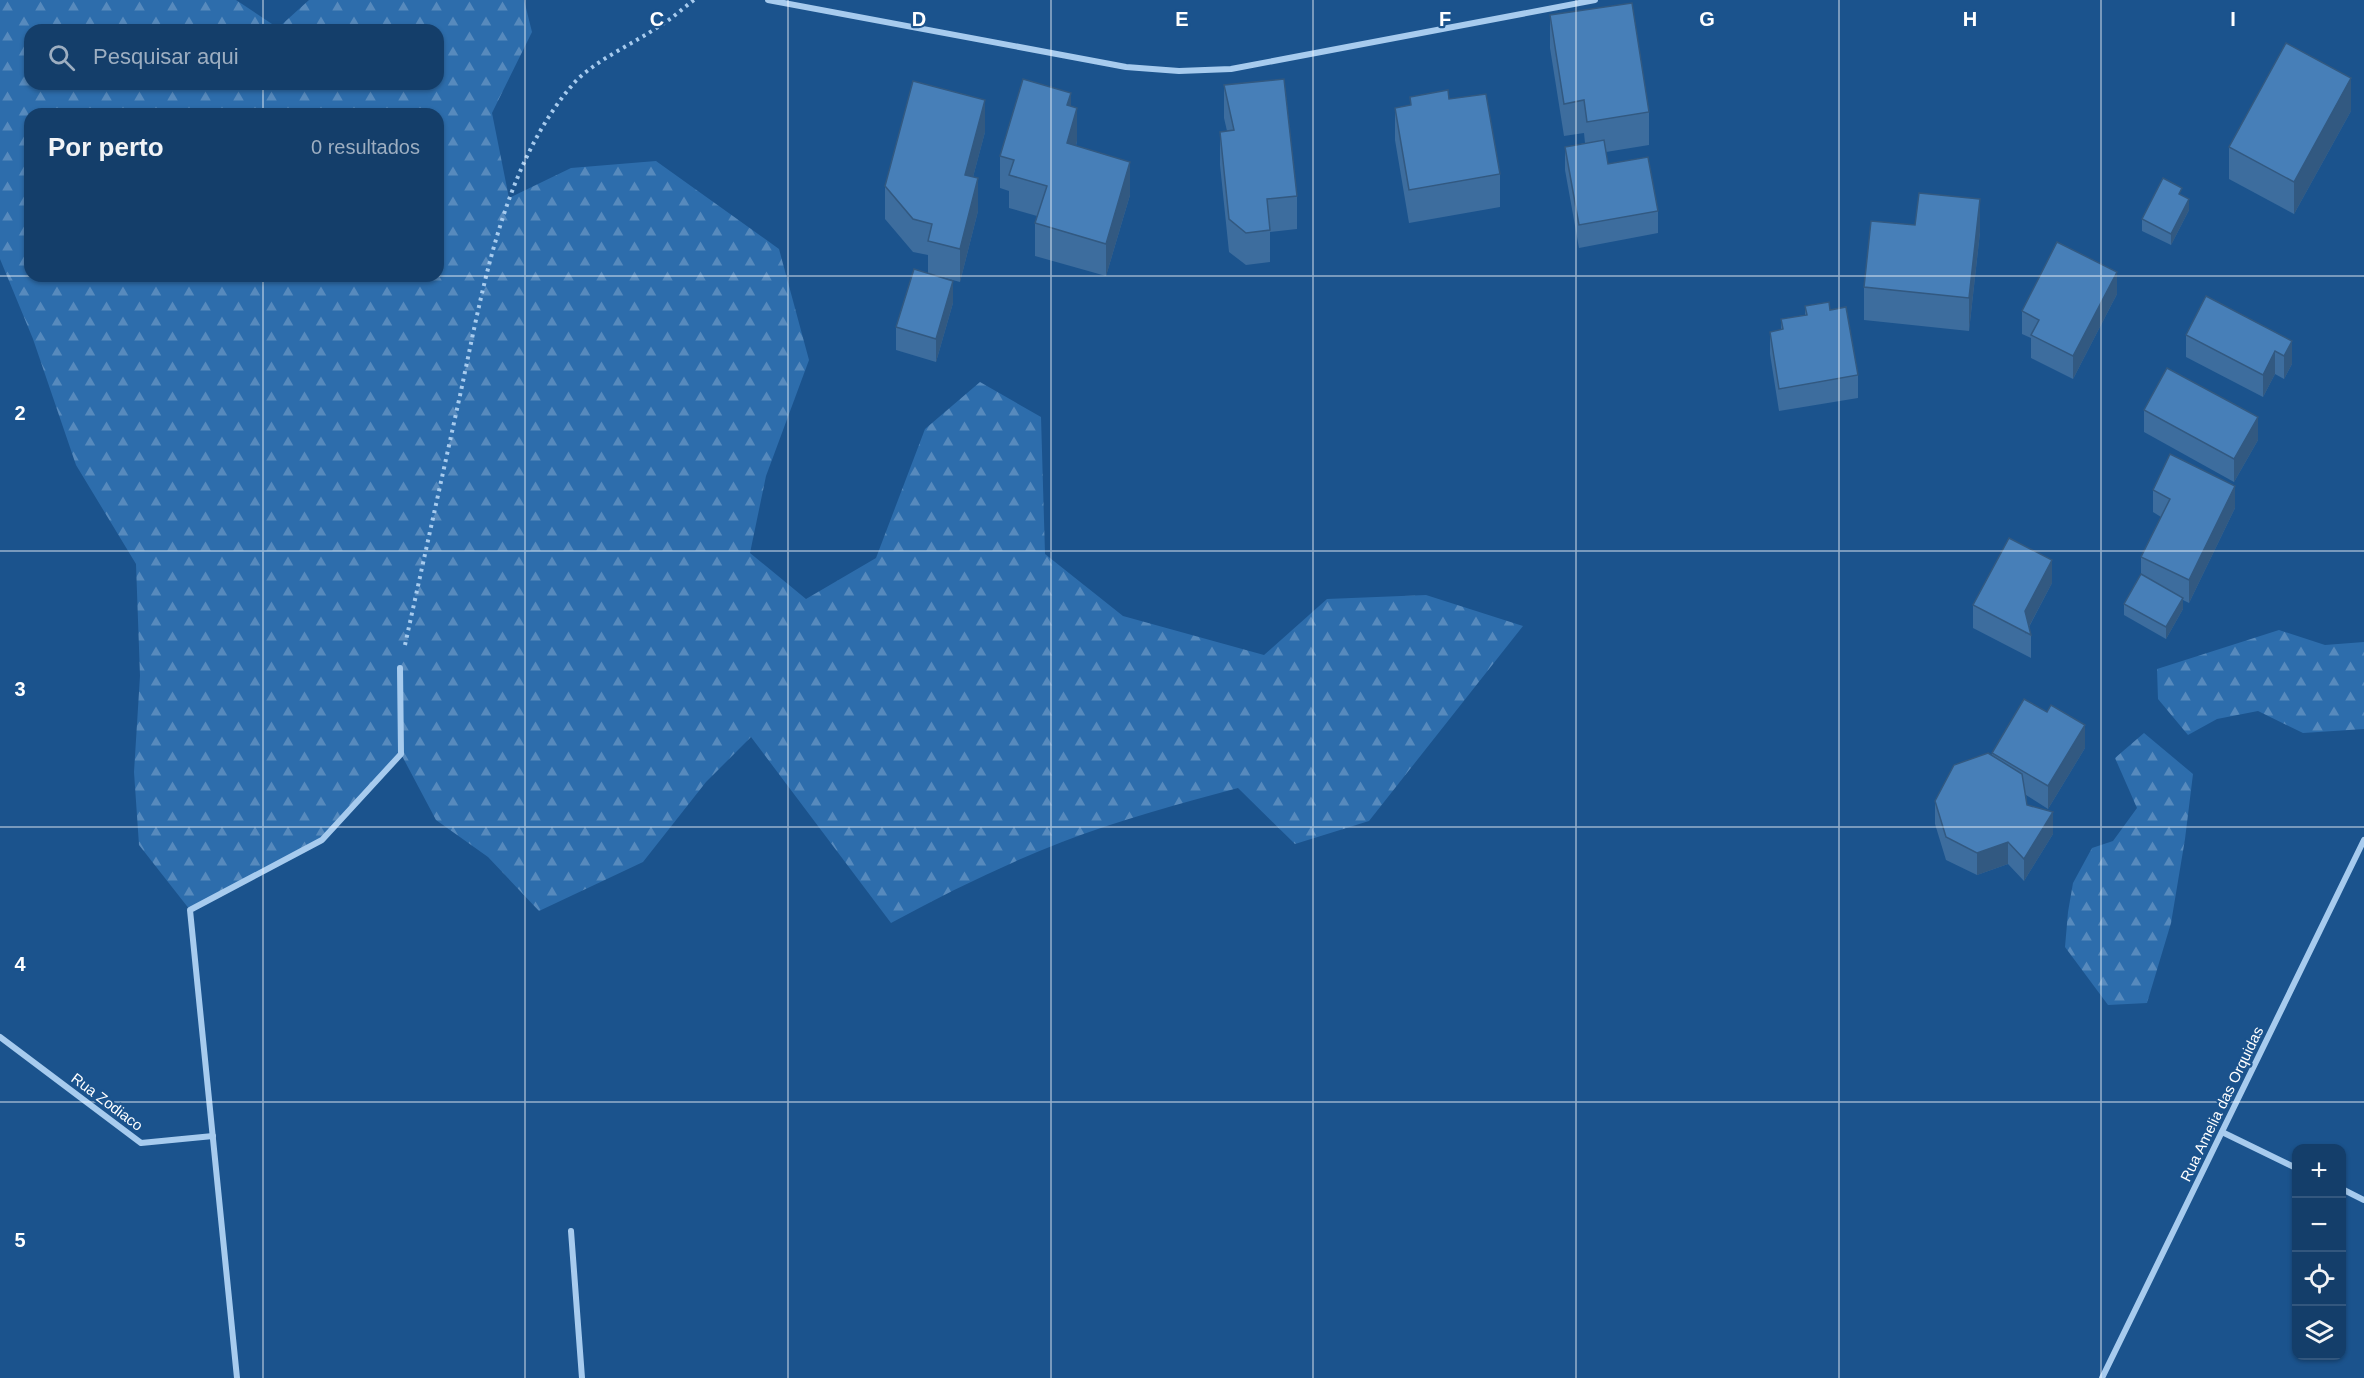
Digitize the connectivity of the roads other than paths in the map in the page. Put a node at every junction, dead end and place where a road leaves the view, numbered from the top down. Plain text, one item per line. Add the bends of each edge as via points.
1 (768, 0) edge
2 (1595, 0) edge
3 (400, 668) road end
4 (2364, 840) edge
5 (0, 1037) edge
6 (2222, 1132) junction
7 (213, 1136) junction
8 (2292, 1166) edge
9 (2346, 1191) edge
10 (2364, 1200) edge
11 (571, 1231) dead end
12 (237, 1378) edge
13 (582, 1378) edge
14 (2102, 1378) edge

1 - 2 street via 1126,67 1179,71 1231,69
3 - 7 street via 401,754 322,840 190,910
4 - 6 street, Rua Amelia das Orquidas
5 - 7 street, Rua Zodiaco via 141,1143
6 - 8 street
6 - 14 street, Rua Amelia das Orquidas
7 - 12 street
9 - 10 street
11 - 13 street

